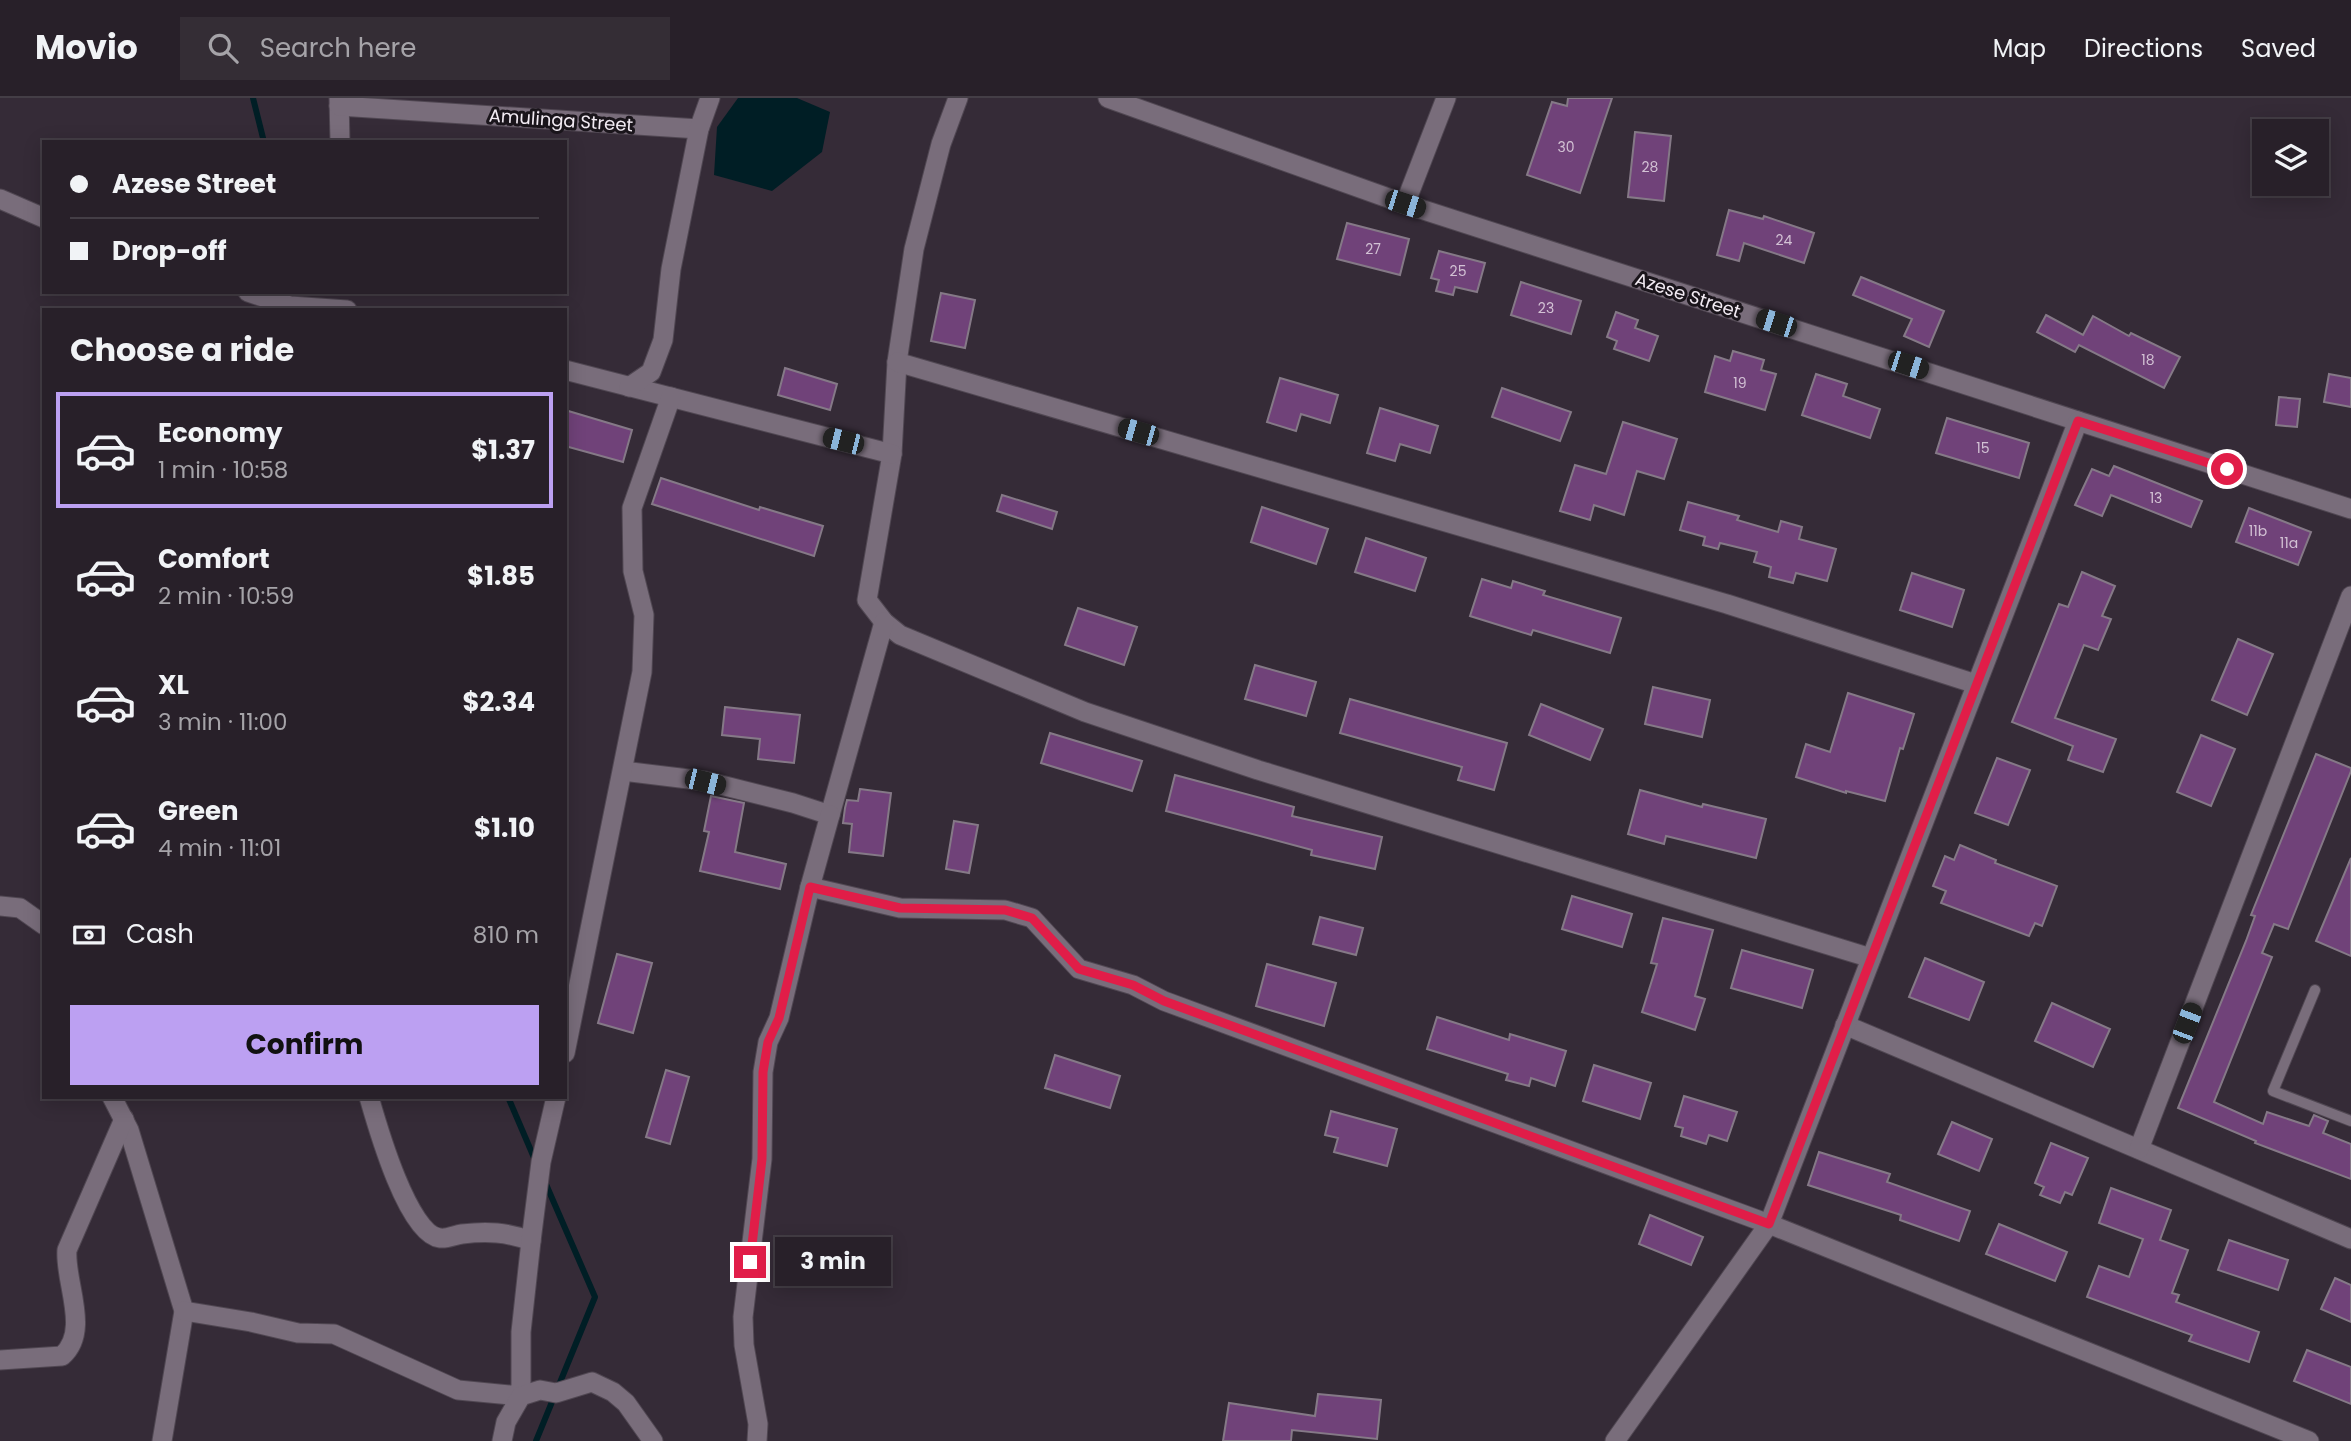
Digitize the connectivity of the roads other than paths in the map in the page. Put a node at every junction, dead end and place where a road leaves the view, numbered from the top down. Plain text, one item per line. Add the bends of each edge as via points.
1 (710, 98) edge
2 (958, 98) edge
3 (1108, 98) edge
4 (1446, 98) edge
5 (339, 102) edge
6 (699, 129) junction
7 (340, 140) edge
8 (0, 199) edge
9 (1405, 204) junction
10 (42, 217) edge
11 (253, 294) edge
12 (344, 303) edge
13 (288, 308) edge
14 (897, 362) junction
15 (567, 371) edge
16 (629, 387) junction
17 (671, 397) junction
18 (2078, 421) junction
19 (892, 454) junction
20 (2351, 509) edge
21 (2351, 596) edge
22 (884, 622) junction
23 (1976, 684) junction
24 (623, 772) junction
25 (830, 815) junction
26 (810, 887) junction
27 (0, 906) edge
28 (42, 924) edge
29 (1871, 958) junction
30 (2315, 990) dead end
31 (1845, 1025) junction
32 (567, 1043) edge
33 (113, 1099) edge
34 (370, 1099) edge
35 (556, 1099) edge
36 (124, 1119) junction
37 (2351, 1121) edge
38 (2139, 1149) junction
39 (1769, 1224) junction
40 (2351, 1239) edge
41 (531, 1241) junction
42 (184, 1311) junction
43 (0, 1360) edge
44 (521, 1396) junction
45 (2260, 1432) edge
46 (162, 1441) edge
47 (502, 1441) edge
48 (653, 1441) edge
49 (757, 1441) edge
50 (1615, 1441) edge
51 (2309, 1441) edge

1 - 6 street
2 - 14 street via 914,249
3 - 9 street, Azese Street
4 - 9 street
5 - 6 street, Amulinga Street
5 - 7 street
6 - 16 street via 671,269 663,340 651,372
8 - 10 street
9 - 18 street, Azese Street
11 - 13 street
12 - 13 street
14 - 19 street
14 - 23 street via 1727,604
15 - 16 street
16 - 17 street
17 - 19 street
17 - 24 street via 632,508 633,571 644,615 643,649
18 - 20 street, Azese Street
18 - 23 street
19 - 22 street via 867,600
21 - 38 street
22 - 25 street
22 - 29 street via 900,635 1098,716 1258,770
23 - 29 street
24 - 25 street via 705,782
24 - 32 street
25 - 26 street
26 - 39 street via 900,908 1005,910 1032,918 1079,969 1133,985 1164,1001
26 - 49 street via 763,1072 762,1159 743,1317
27 - 28 street via 20,908
29 - 31 street
30 - 37 lane via 2273,1090
31 - 38 street
31 - 39 street
33 - 36 street
34 - 41 street via 384,1150 425,1231 440,1238 490,1231
35 - 41 street via 541,1162
36 - 42 street
36 - 43 street via 68,1250 75,1323 71,1345 62,1356
38 - 40 street
39 - 45 street
39 - 50 street
41 - 44 street via 521,1332
42 - 44 street via 298,1333 334,1334 458,1390
42 - 46 street
44 - 47 street via 506,1422
44 - 48 street via 540,1390 556,1393 592,1382 626,1403
45 - 51 street

